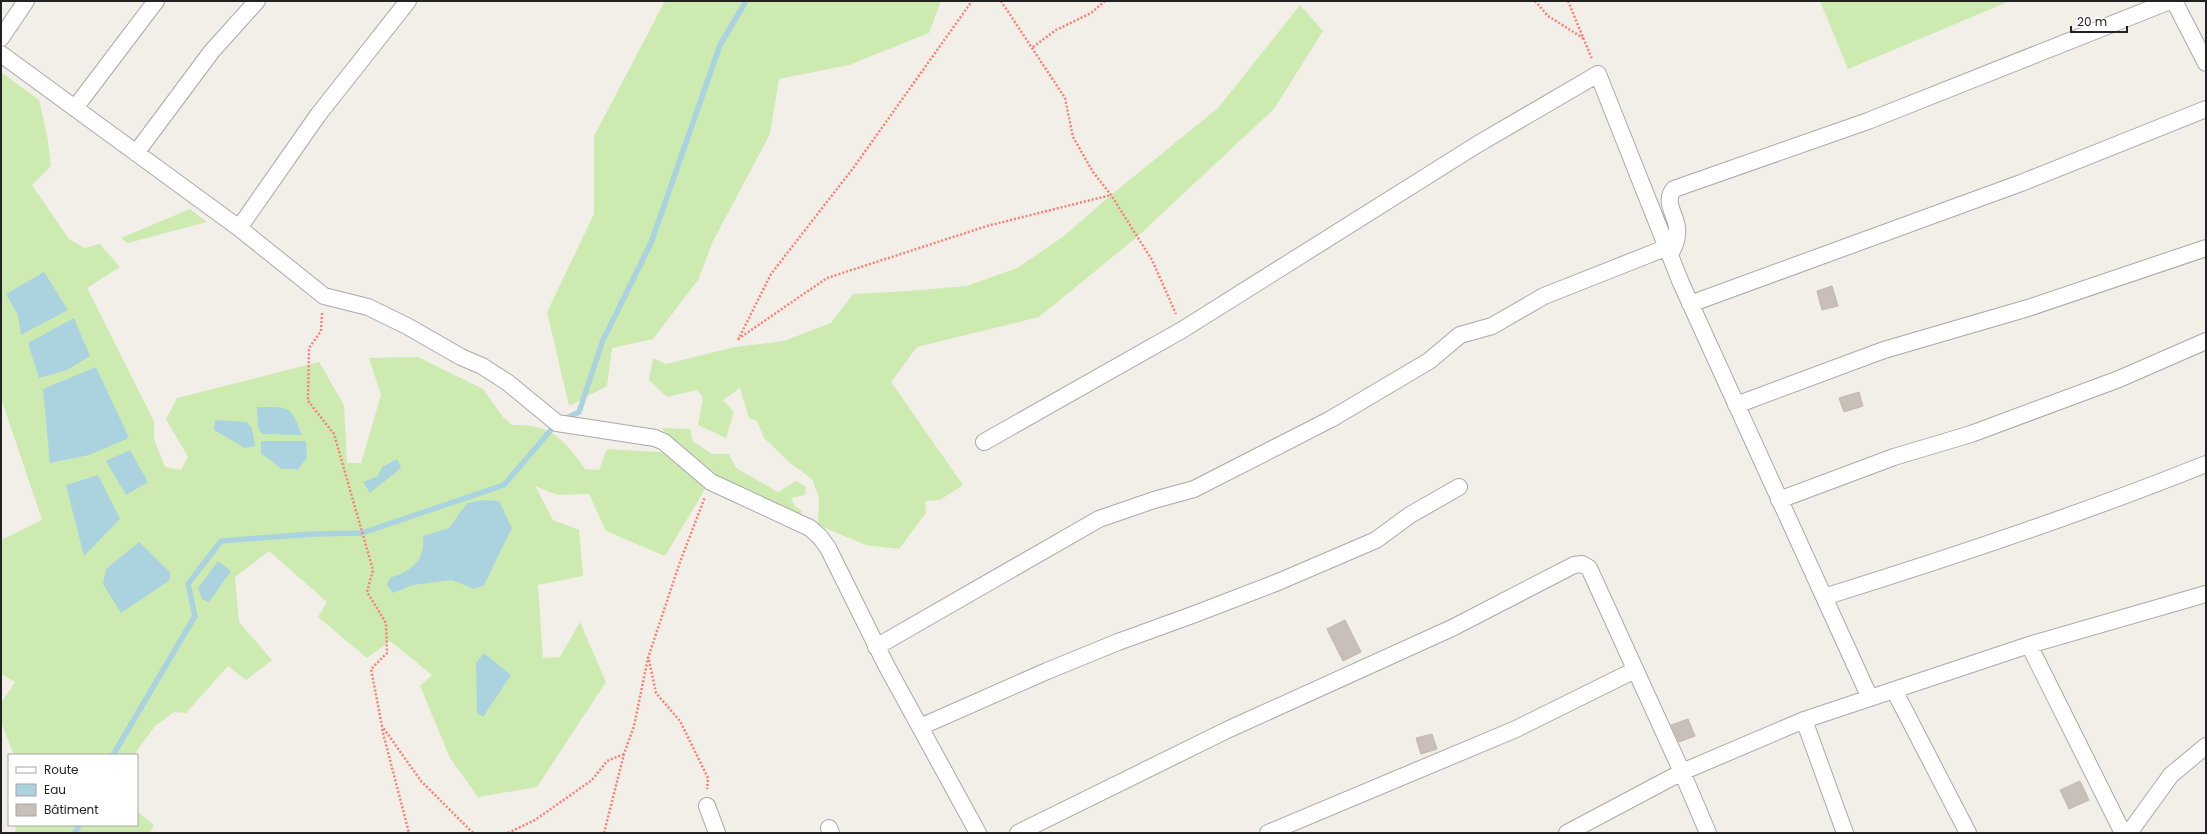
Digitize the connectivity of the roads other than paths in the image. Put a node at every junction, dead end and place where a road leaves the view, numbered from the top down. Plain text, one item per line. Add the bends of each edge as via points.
1 (26, 1) edge
2 (156, 1) edge
3 (257, 1) edge
4 (408, 1) edge
5 (2170, 1) edge
6 (2174, 1) edge
7 (1, 38) edge
8 (1, 54) edge
9 (2206, 64) edge
10 (75, 108) junction
11 (2206, 109) edge
12 (136, 153) junction
13 (239, 228) junction
14 (2206, 248) edge
15 (1669, 251) junction
16 (1690, 304) junction
17 (2206, 341) edge
18 (1736, 404) junction
19 (984, 442) dead end
20 (2206, 464) edge
21 (1459, 487) dead end
22 (1779, 500) junction
23 (2206, 594) edge
24 (1824, 597) junction
25 (2029, 645) junction
26 (876, 647) junction
27 (1635, 670) junction
28 (1894, 690) junction
29 (1870, 698) junction
30 (1804, 720) junction
31 (920, 727) junction
32 (2206, 746) edge
33 (1682, 772) junction
34 (707, 806) road end
35 (717, 833) edge
36 (978, 833) edge
37 (1018, 833) edge
38 (1268, 833) edge
39 (1567, 833) edge
40 (1708, 833) edge
41 (1845, 833) edge
42 (1968, 833) edge
43 (2123, 833) edge
44 (2128, 833) edge

1 - 7 street
2 - 10 street
3 - 12 street via 212,51
4 - 13 street via 318,115
5 - 15 street via 1868,121 1674,189 1669,197 1669,203 1677,226 1677,235 1676,243
6 - 9 street
8 - 10 street
10 - 12 street
11 - 16 street via 2021,183
12 - 13 street
13 - 26 street via 324,296 368,307 482,366 508,382 557,423 655,438 664,442 711,482 810,528 828,548
14 - 18 street via 2028,308 1884,350
15 - 16 street
15 - 19 street via 1598,74 1478,144 1182,330
15 - 26 street via 1544,296 1492,326 1460,335 1429,361 1331,419 1201,486 1099,520
16 - 18 street
17 - 22 street via 2119,379 1971,434 1894,457
18 - 22 street
20 - 24 street via 2123,498
21 - 31 street via 1410,515 1376,540 1278,582 1047,671
22 - 24 street
23 - 25 street
24 - 29 street
25 - 28 street
25 - 43 street
26 - 31 street
27 - 33 street
27 - 37 street via 1589,568 1582,564 1574,565 1452,628 1227,730
27 - 38 street via 1516,729
28 - 29 street
28 - 42 street
29 - 30 street
30 - 33 street
30 - 41 street
31 - 36 street
32 - 44 street via 2171,775
33 - 39 street
33 - 40 street
34 - 35 street

